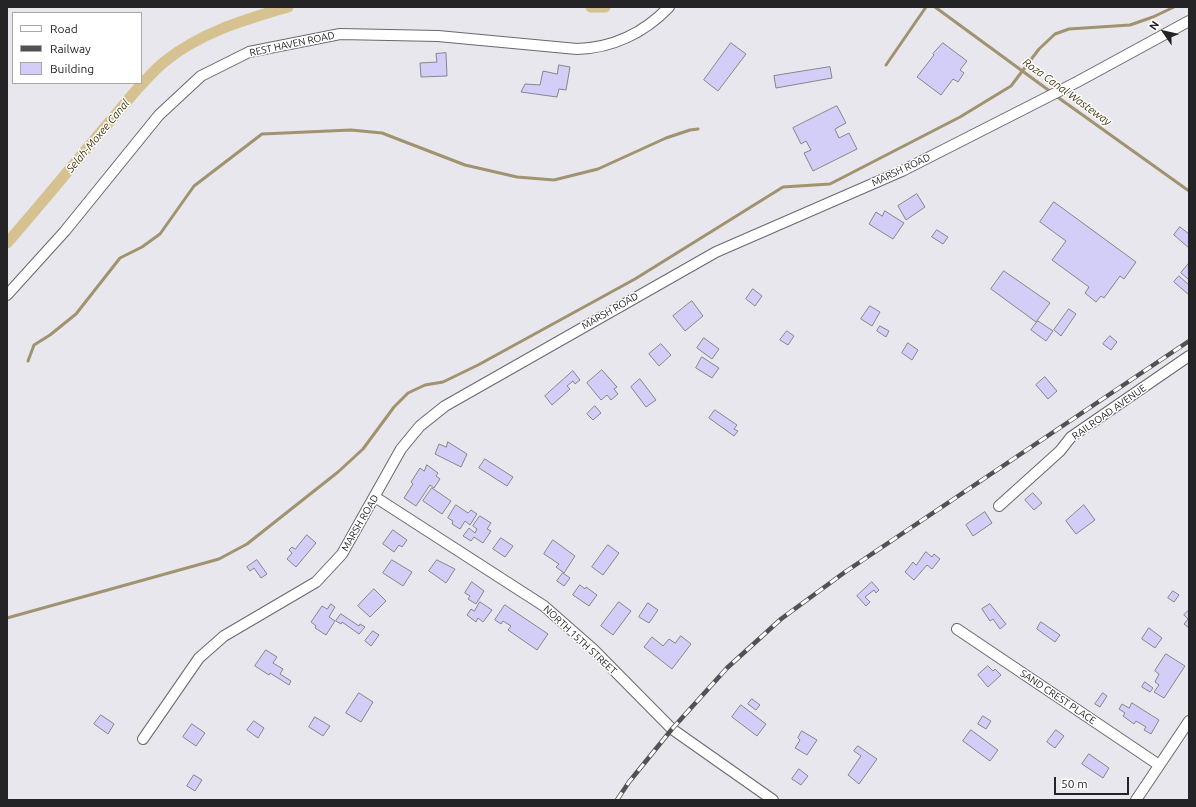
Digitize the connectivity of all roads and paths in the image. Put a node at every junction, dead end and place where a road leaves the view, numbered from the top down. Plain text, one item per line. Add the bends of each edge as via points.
1 (669, 7) edge
2 (1189, 21) edge
3 (7, 295) edge
4 (1189, 356) edge
5 (375, 496) junction
6 (999, 506) dead end
7 (957, 629) dead end
8 (1189, 721) edge
9 (143, 738) dead end
10 (1159, 765) junction
11 (773, 800) edge
12 (1136, 800) edge

1 - 3 street, REST HAVEN ROAD via 634,34 615,43 594,48 577,49 438,36 340,34 249,52 201,76 159,115 65,232
2 - 5 street, MARSH ROAD via 1077,82 902,171 716,252 496,376 445,406 420,426 401,449
4 - 6 street, RAILROAD AVENUE via 1071,437 1060,451
5 - 9 street, MARSH ROAD via 342,554 316,582 224,636 199,658
5 - 11 street, NORTH 15TH STREET via 544,606 593,649 672,729
7 - 10 street, SAND CREST PLACE
8 - 10 street
10 - 12 street

